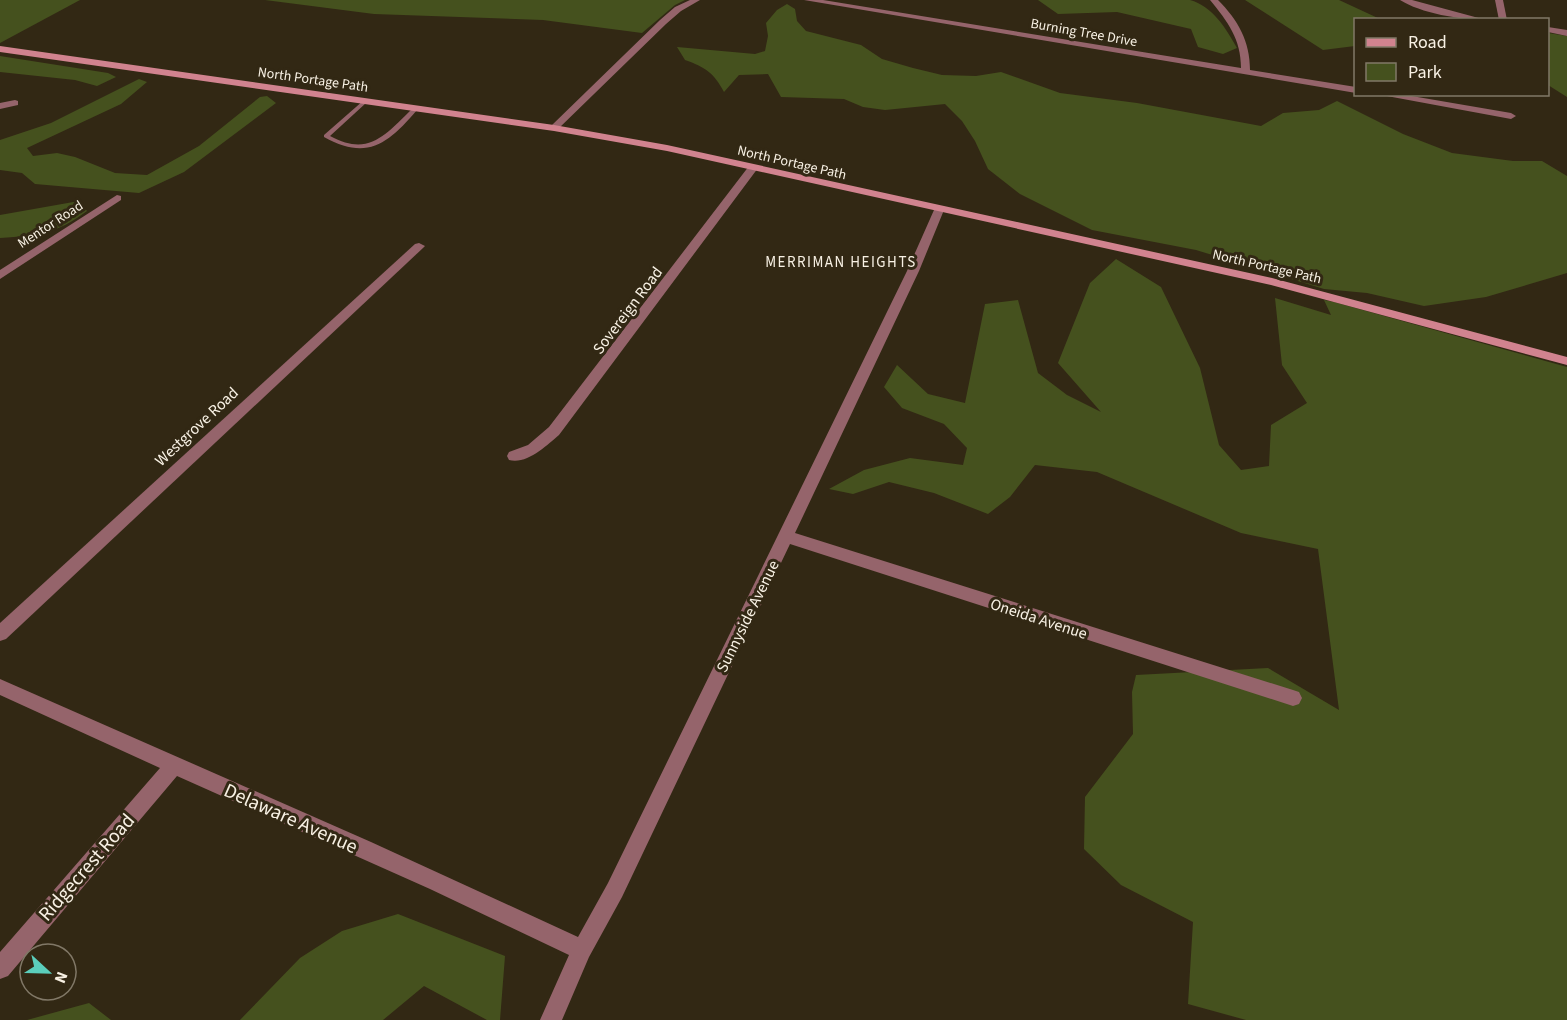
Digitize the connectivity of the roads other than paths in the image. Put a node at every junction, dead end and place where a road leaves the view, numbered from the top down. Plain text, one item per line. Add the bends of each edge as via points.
1 (696, 0) edge
2 (815, 0) edge
3 (1214, 0) edge
4 (1404, 0) edge
5 (1499, 0) edge
6 (1472, 18) edge
7 (1503, 18) edge
8 (1549, 30) edge
9 (1567, 33) edge
10 (0, 49) edge
11 (1246, 72) junction
12 (1354, 90) edge
13 (1392, 96) edge
14 (364, 102) junction
15 (15, 103) dead end
16 (0, 106) edge
17 (414, 110) junction
18 (1511, 116) dead end
19 (554, 128) junction
20 (753, 168) junction
21 (117, 198) dead end
22 (939, 210) junction
23 (418, 246) dead end
24 (0, 275) edge
25 (1567, 361) edge
26 (514, 456) dead end
27 (785, 536) junction
28 (0, 634) edge
29 (0, 687) edge
30 (1293, 698) dead end
31 (173, 767) junction
32 (582, 950) junction
33 (0, 968) edge
34 (552, 1020) edge

1 - 19 street via 663,22
2 - 11 street, Burning Tree Drive
3 - 11 street via 1244,41
4 - 6 street
5 - 7 street
8 - 9 street
10 - 14 main road, North Portage Path
11 - 12 street, Burning Tree Drive
13 - 18 street
14 - 17 main road, North Portage Path
14 - 17 lane via 326,136 356,149 378,144
15 - 16 street
17 - 19 main road, North Portage Path
19 - 20 main road, North Portage Path
20 - 22 main road, North Portage Path
20 - 26 street, Sovereign Road via 555,431 534,449
21 - 24 street, Mentor Road
22 - 25 main road, North Portage Path via 1272,282
22 - 27 street, Sunnyside Avenue
23 - 28 street, Westgrove Road
27 - 30 street, Oneida Avenue
27 - 32 street, Sunnyside Avenue via 615,890
29 - 31 street, Delaware Avenue
31 - 32 street, Delaware Avenue via 490,905
31 - 33 street, Ridgecrest Road
32 - 34 street, Sunnyside Avenue

